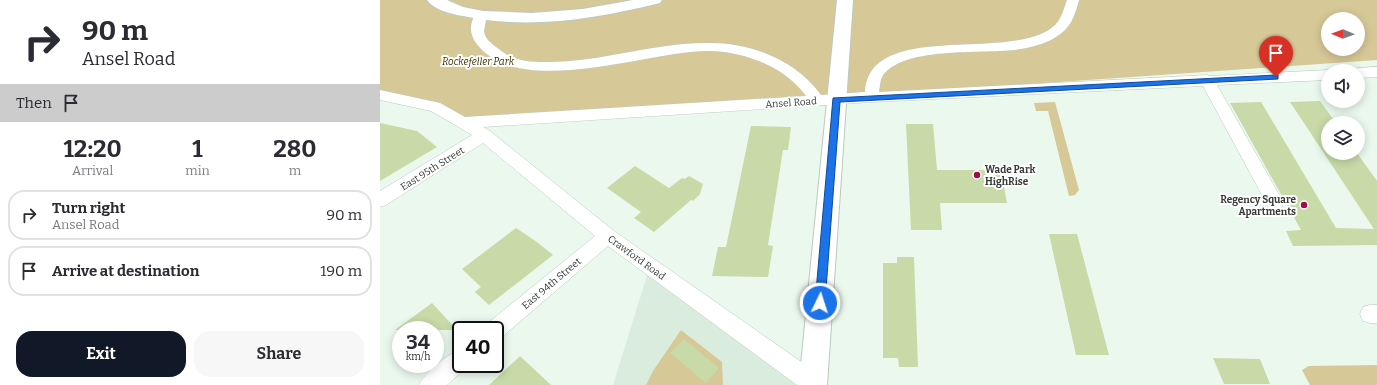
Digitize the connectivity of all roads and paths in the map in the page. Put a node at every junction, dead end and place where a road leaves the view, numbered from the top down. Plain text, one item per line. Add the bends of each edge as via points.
1 (435, 0) edge
2 (654, 0) edge
3 (845, 0) edge
4 (1073, 0) edge
5 (481, 15) junction
6 (1377, 72) edge
7 (1365, 73) edge
8 (1321, 75) edge
9 (1207, 80) junction
10 (380, 95) edge
11 (872, 98) junction
12 (827, 100) junction
13 (463, 123) junction
14 (484, 135) junction
15 (380, 200) edge
16 (1275, 203) dead end
17 (608, 236) junction
18 (504, 323) edge
19 (452, 367) edge
20 (430, 385) edge
21 (814, 385) edge

1 - 5 street via 459,11
2 - 5 street via 578,15
3 - 12 street
4 - 11 street via 1067,18 1057,30 1039,40 1002,47 924,51 888,64 874,78
5 - 12 street via 476,26 478,35 485,45 504,59 526,66 572,65 684,48 710,47 756,56 786,69
6 - 7 street
8 - 9 street, Ansel Road
9 - 11 street, Ansel Road
9 - 16 street
10 - 13 street via 435,107
11 - 12 street, Ansel Road
12 - 13 street, Ansel Road
12 - 21 street
13 - 14 street, Crawford Road
14 - 15 street, East 95th Street
14 - 17 street, Crawford Road
17 - 18 street, East 94th Street
17 - 21 street, Crawford Road
19 - 20 street

